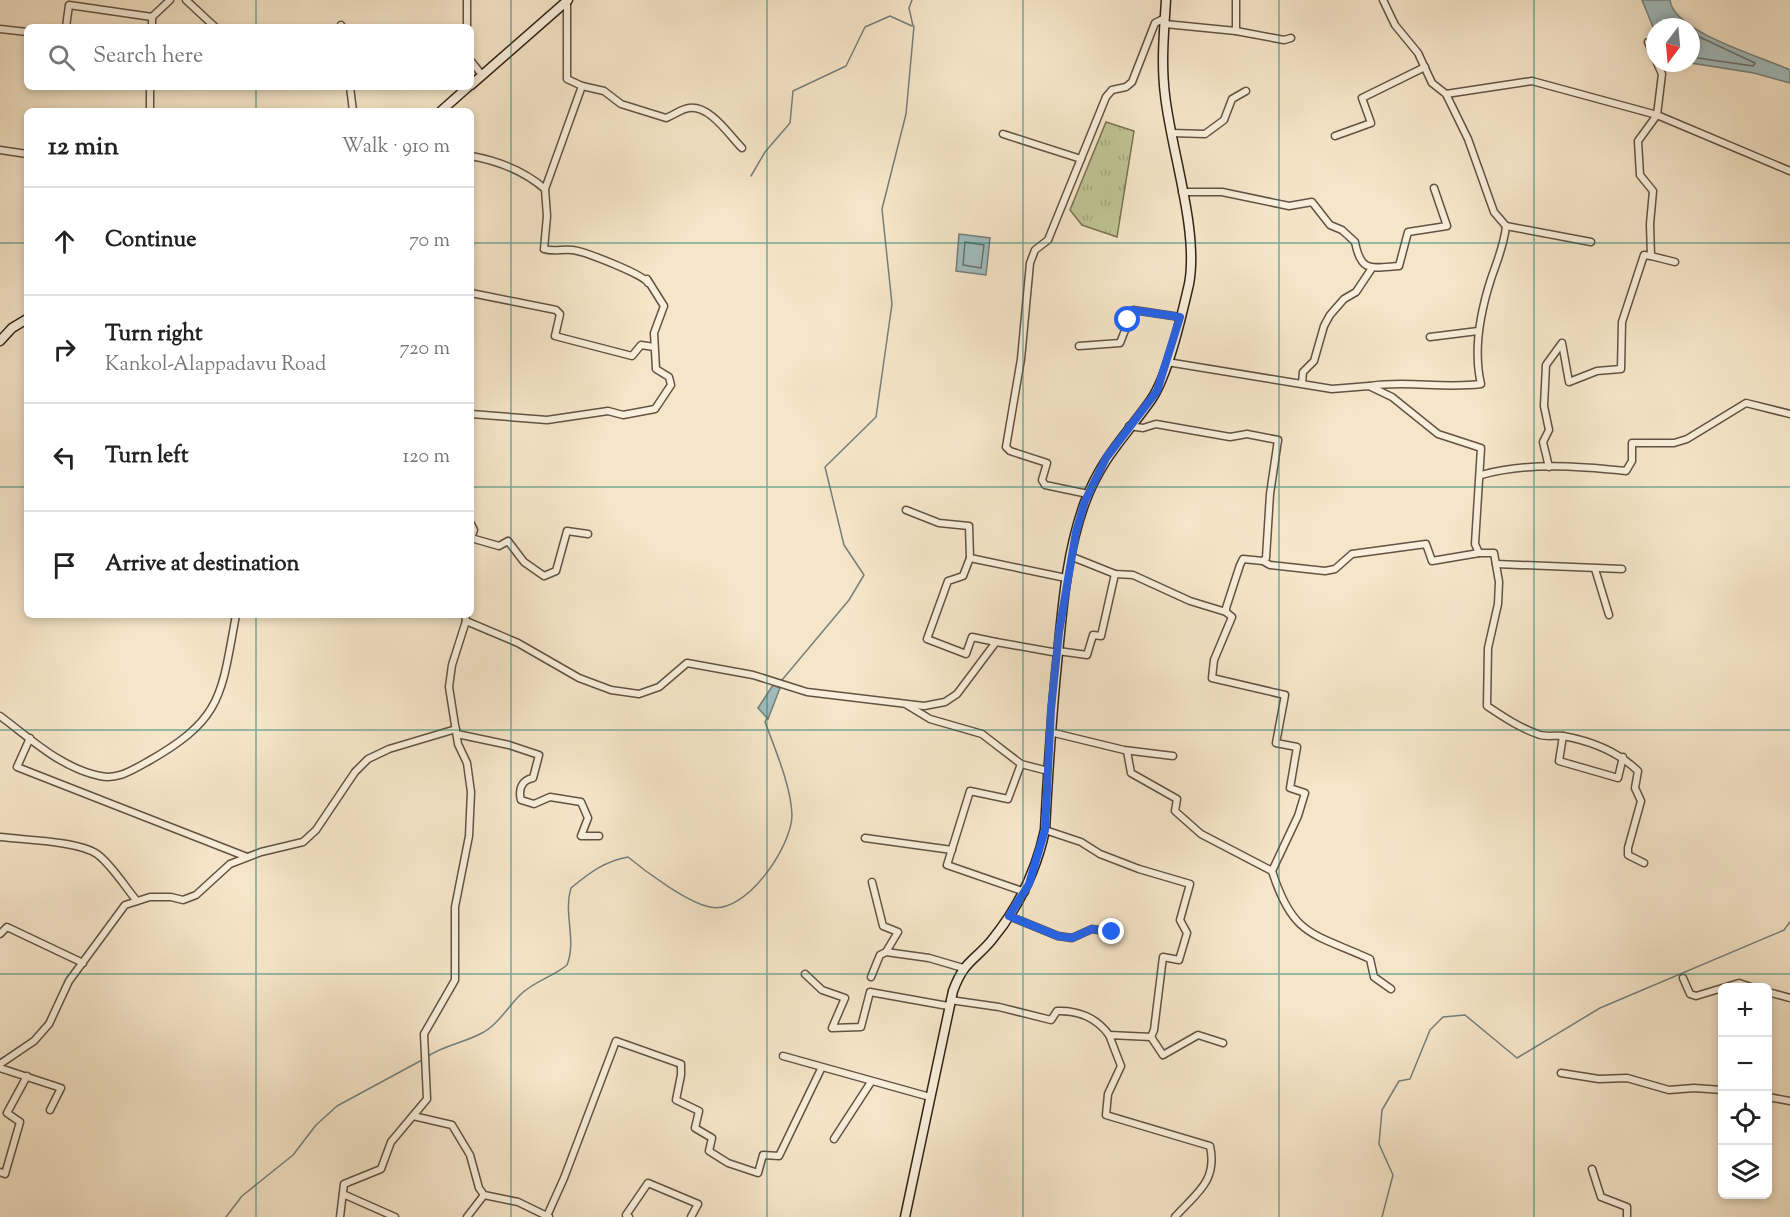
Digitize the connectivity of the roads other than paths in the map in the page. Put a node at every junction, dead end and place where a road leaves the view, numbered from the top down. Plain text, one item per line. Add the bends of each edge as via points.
1 (170, 0) edge
2 (186, 0) edge
3 (467, 0) edge
4 (1166, 0) edge
5 (1236, 0) edge
6 (1383, 0) edge
7 (567, 1) edge
8 (152, 17) junction
9 (1165, 21) junction
10 (66, 24) edge
11 (152, 24) edge
12 (212, 24) edge
13 (467, 24) edge
14 (0, 29) edge
15 (1236, 31) junction
16 (24, 32) edge
17 (1291, 38) dead end
18 (474, 65) edge
19 (1425, 67) junction
20 (1661, 72) edge
21 (482, 75) junction
22 (474, 82) edge
23 (582, 86) junction
24 (150, 90) edge
25 (350, 90) edge
26 (465, 90) edge
27 (1246, 91) dead end
28 (1446, 94) junction
29 (150, 108) edge
30 (353, 108) edge
31 (444, 108) edge
32 (1657, 115) junction
33 (1171, 133) junction
34 (1003, 134) dead end
35 (1335, 136) dead end
36 (742, 148) dead end
37 (0, 150) edge
38 (24, 154) edge
39 (474, 157) edge
40 (1081, 159) junction
41 (1790, 171) edge
42 (1434, 188) dead end
43 (544, 189) junction
44 (1182, 192) junction
45 (1506, 226) junction
46 (1591, 242) dead end
47 (1651, 256) junction
48 (1675, 262) dead end
49 (1372, 268) junction
50 (647, 279) junction
51 (649, 289) dead end
52 (474, 294) edge
53 (1180, 317) junction
54 (24, 321) edge
55 (1478, 331) junction
56 (1430, 337) dead end
57 (0, 341) edge
58 (1078, 346) dead end
59 (654, 347) junction
60 (1167, 362) junction
61 (1302, 383) junction
62 (1369, 386) junction
63 (474, 414) edge
64 (1790, 414) edge
65 (1129, 426) junction
66 (1549, 467) junction
67 (1481, 475) junction
68 (1089, 494) junction
69 (906, 510) dead end
70 (588, 534) dead end
71 (474, 539) edge
72 (1479, 553) junction
73 (1070, 556) junction
74 (970, 558) junction
75 (1263, 561) junction
76 (1496, 564) junction
77 (1595, 569) junction
78 (1622, 569) dead end
79 (1115, 574) junction
80 (1066, 578) junction
81 (1226, 612) junction
82 (1609, 615) dead end
83 (235, 618) edge
84 (466, 618) edge
85 (996, 642) junction
86 (1058, 652) junction
87 (904, 704) junction
88 (0, 716) edge
89 (456, 731) junction
90 (1050, 732) junction
91 (1563, 736) junction
92 (30, 738) junction
93 (1127, 751) junction
94 (1173, 756) dead end
95 (1623, 757) junction
96 (1021, 765) junction
97 (1048, 771) junction
98 (1045, 830) junction
99 (599, 836) dead end
100 (0, 837) edge
101 (865, 838) dead end
102 (952, 850) junction
103 (247, 857) junction
104 (1644, 863) dead end
105 (1272, 871) junction
106 (872, 882) dead end
107 (1024, 892) junction
108 (137, 901) junction
109 (1009, 916) junction
110 (1112, 932) dead end
111 (0, 934) edge
112 (886, 952) junction
113 (83, 963) junction
114 (963, 968) junction
115 (805, 974) dead end
116 (871, 977) dead end
117 (1683, 978) dead end
118 (1391, 989) dead end
119 (1718, 989) edge
120 (1772, 993) edge
121 (1790, 998) edge
122 (949, 1003) junction
123 (1109, 1035) junction
124 (1151, 1037) junction
125 (1223, 1043) dead end
126 (783, 1056) dead end
127 (0, 1066) edge
128 (821, 1069) junction
129 (1562, 1073) dead end
130 (27, 1076) junction
131 (871, 1082) junction
132 (1718, 1090) edge
133 (930, 1097) junction
134 (1772, 1098) edge
135 (1790, 1101) edge
136 (50, 1110) dead end
137 (413, 1116) junction
138 (834, 1139) dead end
139 (1592, 1169) dead end
140 (0, 1173) edge
141 (343, 1194) junction
142 (484, 1196) junction
143 (548, 1216) edge
144 (340, 1217) edge
145 (395, 1217) edge
146 (466, 1217) edge
147 (629, 1217) edge
148 (691, 1217) edge
149 (905, 1217) edge
150 (1175, 1217) edge
151 (1627, 1217) edge

1 - 8 street
2 - 12 street
3 - 13 street
4 - 9 main road
5 - 15 street
6 - 19 street via 1395,25 1418,52
7 - 21 main road
7 - 23 street via 567,79
8 - 10 street via 69,5
8 - 11 street
9 - 15 street
9 - 33 main road via 1162,65
9 - 40 street via 1155,23 1132,82 1112,90 1106,97
14 - 16 street
15 - 17 street
18 - 21 street
19 - 28 street via 1432,83
19 - 35 street via 1362,98 1371,123
20 - 32 street
21 - 22 main road
23 - 36 street via 604,91 621,104 666,118 684,109 699,109
23 - 43 street
24 - 29 street
25 - 30 street
26 - 31 main road
27 - 33 street via 1232,99 1224,120 1205,134
28 - 32 street via 1532,81
28 - 45 street via 1468,139 1494,212
32 - 41 street
32 - 47 street via 1638,141 1640,176 1653,191
33 - 44 main road
34 - 40 street
37 - 38 street
39 - 43 street via 520,171
40 - 68 street via 1048,240 1035,250 1030,263 1022,359 1006,447 1045,461 1045,485
42 - 49 street via 1447,226 1408,232 1399,266
43 - 50 street via 544,249 594,254
44 - 49 street via 1222,192 1289,206 1312,202 1330,225 1355,242 1360,261
44 - 53 main road via 1190,257 1189,282
45 - 46 street
45 - 55 street
47 - 48 street
47 - 66 street via 1644,255 1622,322 1621,369 1597,371 1569,382 1562,344 1546,365 1544,406 1549,430 1543,442
49 - 61 street via 1324,326 1314,361 1303,372
50 - 51 street
50 - 59 street via 664,306 656,322
52 - 59 street via 556,310 560,314 555,336 632,356 641,345
53 - 58 street via 1132,310 1120,343
53 - 60 main road
54 - 57 main road
55 - 56 street
55 - 62 street via 1476,366 1481,384 1452,388 1396,382
59 - 63 street via 656,369 669,377 671,385 655,408 623,415 608,411 547,420
60 - 61 street
60 - 65 main road via 1151,401
61 - 62 street via 1332,389
62 - 67 street via 1392,397 1438,434 1481,448
64 - 66 street via 1746,403 1687,439 1674,443 1632,443 1632,461 1626,471
65 - 68 main road via 1106,458
65 - 75 street via 1143,428 1156,423 1230,437 1247,434 1278,440
66 - 67 street via 1509,467
67 - 72 street via 1475,543
68 - 73 main road
69 - 74 street via 939,523 969,526
70 - 71 street via 567,531 556,571 544,576 524,562 508,541 499,546
72 - 75 street via 1432,561 1426,544 1390,547 1352,554 1335,569 1325,571
72 - 76 street via 1494,553
73 - 79 street
73 - 80 main road
74 - 80 street
74 - 85 street via 963,576 948,581 927,639 966,654 972,637
75 - 81 street via 1243,559
76 - 77 street
76 - 91 street via 1498,604 1488,648 1487,706 1517,726 1543,736
77 - 78 street
77 - 82 street
79 - 81 street via 1133,575 1190,601
79 - 86 street via 1101,636 1093,635 1087,655
80 - 86 main road
81 - 105 street via 1232,617 1214,660 1212,678 1285,695 1276,743 1297,747 1290,788 1305,793
83 - 92 street via 224,678 214,706 204,722 179,744 118,777 102,777 67,765
84 - 87 street via 579,678 610,690 639,694 660,687 687,663 753,675 807,692
84 - 89 street via 449,687
85 - 86 street
85 - 87 street via 962,688 945,702
86 - 90 main road
87 - 96 street via 930,720 982,734
88 - 92 street
89 - 99 street via 539,756 533,778 523,784 521,800 534,804 550,796 581,802 588,818 581,836
89 - 103 street via 398,746 368,759 303,842
89 - 137 street via 467,763 471,792 469,836 455,907 454,980 424,1034 427,1099
90 - 93 street
90 - 97 main road
91 - 95 street
91 - 95 street via 1559,761 1618,778
92 - 103 street via 17,767
93 - 94 street
93 - 105 street via 1131,772 1177,799 1175,811 1201,834
95 - 104 street via 1638,771 1635,789 1641,801 1628,855
96 - 97 street
96 - 102 street via 1008,799 970,791
97 - 98 main road
98 - 107 main road via 1036,867
98 - 124 street via 1139,869 1190,884 1180,920 1187,933 1179,960 1163,957
100 - 108 street via 74,843 97,855
101 - 102 street
102 - 107 street via 947,865
103 - 108 street via 222,868 196,895 183,900 150,897
105 - 118 street via 1284,904 1300,927 1316,938 1370,959 1374,977
106 - 112 street via 883,926 898,932
107 - 109 main road
108 - 113 street via 125,905
109 - 110 street via 1058,936 1072,938 1092,929
109 - 114 main road
111 - 113 street via 7,927
112 - 114 street
112 - 116 street via 880,955
113 - 127 street via 69,981 49,1024 34,1041
114 - 122 main road
115 - 122 street via 822,990 845,998 832,1028 861,1026 870,992
117 - 119 street via 1690,994 1695,996
120 - 121 street
122 - 123 street via 999,1007 1051,1020 1057,1011 1067,1011 1101,1023
122 - 133 main road
123 - 124 street
123 - 150 street via 1121,1066 1108,1094 1106,1115 1210,1146 1212,1157 1203,1190
124 - 125 street via 1163,1055 1198,1035
126 - 128 street
127 - 130 street
128 - 131 street
128 - 143 street via 779,1156 763,1155 758,1173 728,1164 709,1151 712,1137 694,1128 699,1111 676,1100 681,1064 616,1041
129 - 132 street via 1599,1079 1627,1078 1669,1090
130 - 136 street via 61,1088
130 - 140 street via 7,1113 20,1122 5,1174
131 - 133 street
131 - 138 street
133 - 149 main road
134 - 135 street
137 - 141 street via 391,1142 381,1169 344,1184
137 - 142 street via 452,1125 470,1155
139 - 151 street via 1601,1197 1626,1207
141 - 144 street
141 - 145 street
142 - 143 street via 518,1202
142 - 146 street
147 - 148 street via 626,1215 648,1182 698,1204

